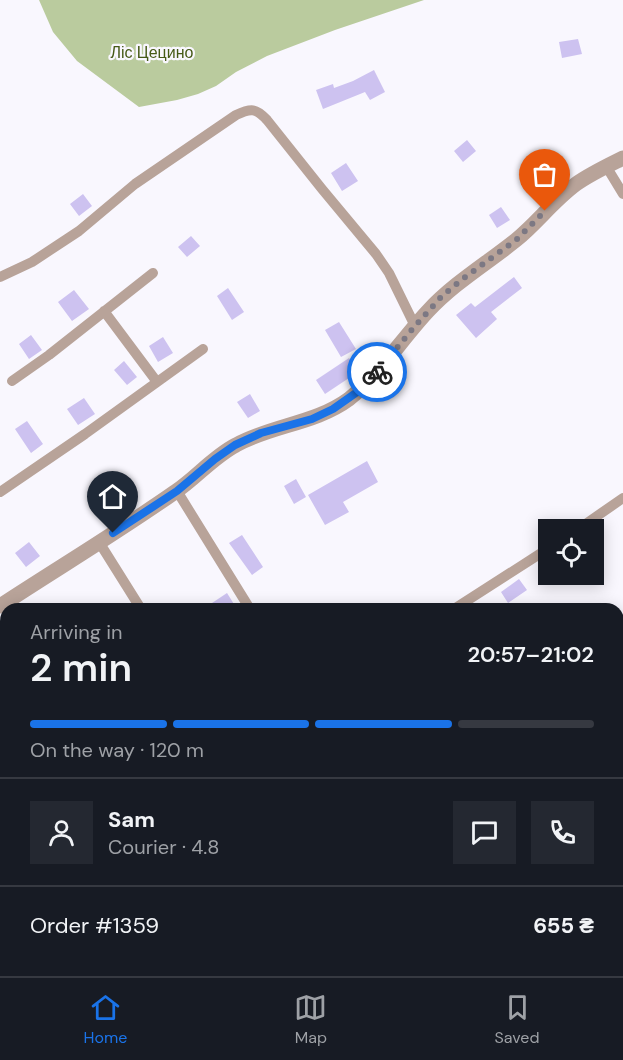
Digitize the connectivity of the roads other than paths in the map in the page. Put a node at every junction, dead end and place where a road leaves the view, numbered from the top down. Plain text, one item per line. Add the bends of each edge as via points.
1 (623, 158) edge
2 (606, 166) junction
3 (623, 194) edge
4 (153, 273) dead end
5 (0, 277) edge
6 (104, 311) junction
7 (415, 326) junction
8 (203, 349) dead end
9 (12, 381) dead end
10 (157, 382) junction
11 (177, 491) junction
12 (0, 492) edge
13 (623, 498) edge
14 (593, 519) edge
15 (99, 542) junction
16 (538, 555) edge
17 (5, 603) edge
18 (137, 603) edge
19 (246, 603) edge
20 (463, 603) edge

1 - 2 street
2 - 3 lane
2 - 7 street via 574,185 516,240 451,288
4 - 6 lane
5 - 7 lane via 32,262 79,231 135,184 236,115 255,110 376,254
6 - 9 lane
6 - 10 lane
7 - 11 street via 369,381 342,404 312,419 270,430 235,445
8 - 10 lane
10 - 12 lane
11 - 15 street
11 - 19 lane
13 - 14 lane
15 - 17 street
15 - 18 lane
16 - 20 lane

